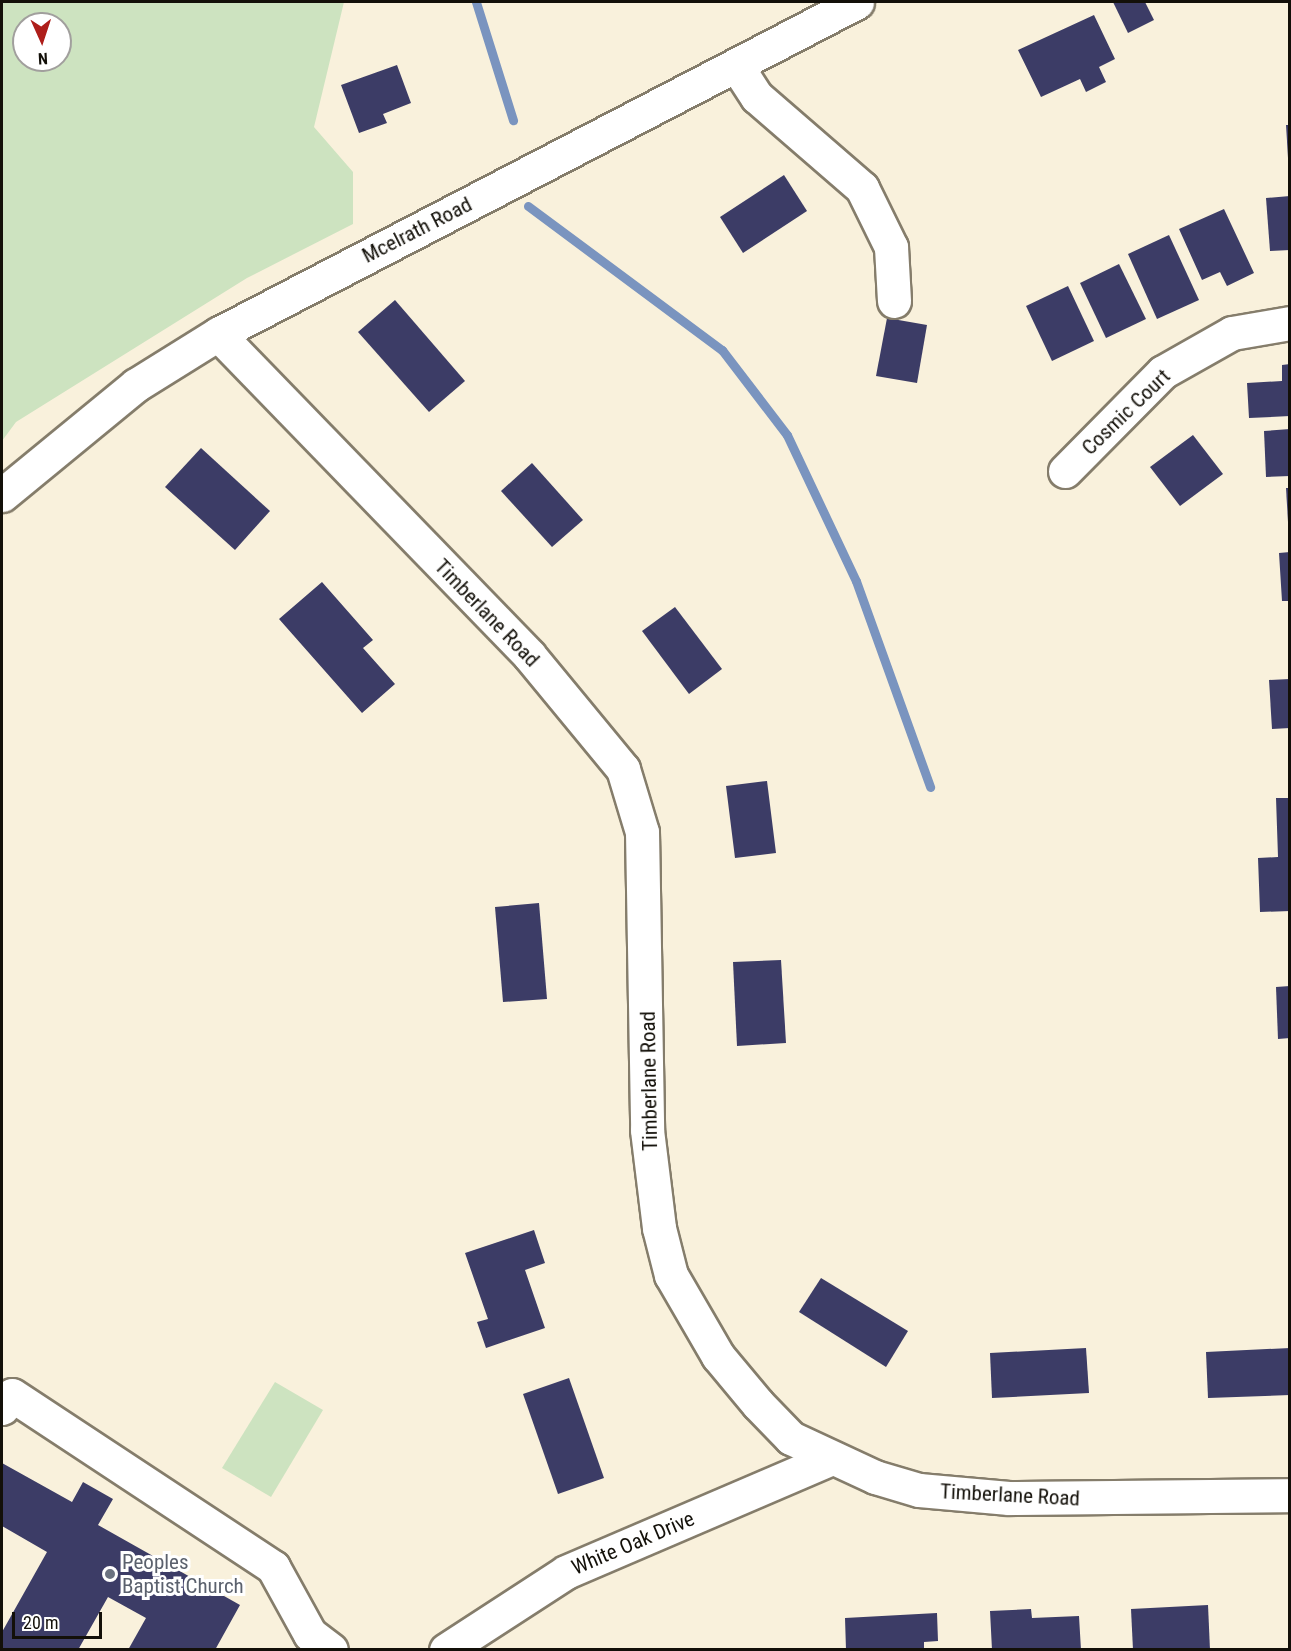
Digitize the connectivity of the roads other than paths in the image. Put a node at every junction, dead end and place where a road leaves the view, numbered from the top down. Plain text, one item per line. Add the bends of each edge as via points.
1 (857, 2) edge
2 (736, 65) junction
3 (894, 301) dead end
4 (1290, 323) edge
5 (218, 334) junction
6 (1065, 471) dead end
7 (2, 495) edge
8 (2, 1408) edge
9 (832, 1458) junction
10 (1290, 1495) edge
11 (331, 1650) edge
12 (446, 1650) edge

1 - 2 street, Mcelrath Road
2 - 3 street via 757,97 861,188 891,247
2 - 5 street, Mcelrath Road
4 - 6 street, Cosmic Court via 1232,333 1162,372
5 - 7 street, Mcelrath Road via 136,386
5 - 9 street, Timberlane Road via 529,655 623,769 642,832 647,1130 659,1228 671,1275 718,1356 746,1391 791,1438
8 - 11 street via 12,1395 273,1567 310,1634
9 - 10 street, Timberlane Road via 919,1490 980,1497
9 - 12 street, White Oak Drive via 566,1572

